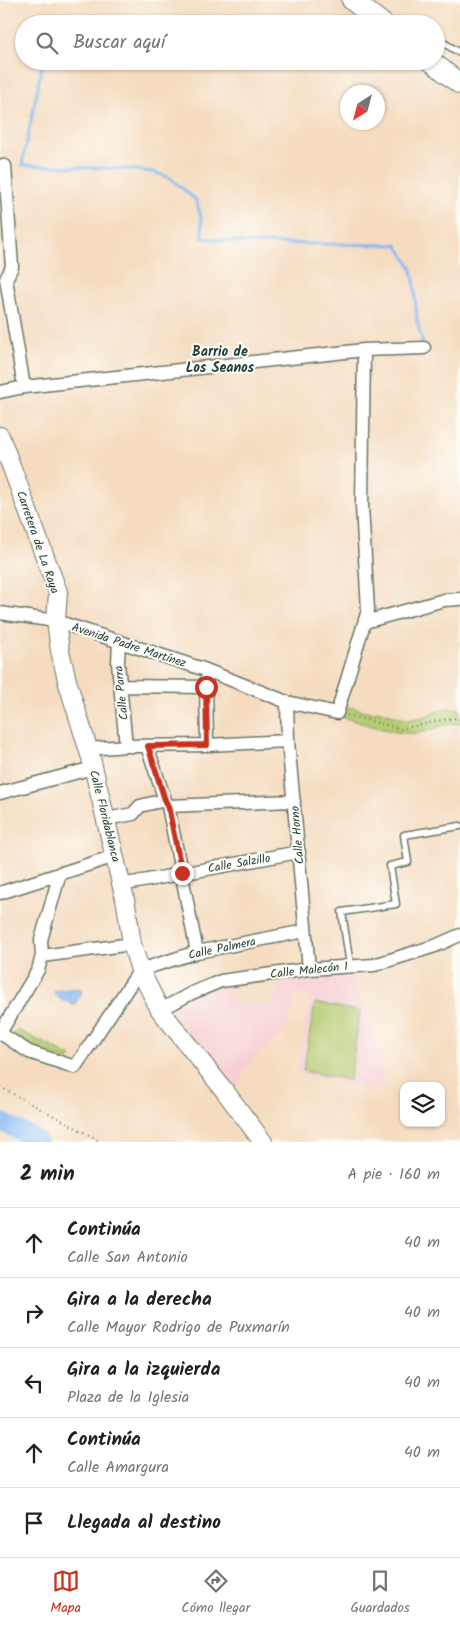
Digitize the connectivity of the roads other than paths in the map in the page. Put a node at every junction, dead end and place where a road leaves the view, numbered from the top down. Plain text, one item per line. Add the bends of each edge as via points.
1 (352, 0) edge
2 (371, 15) edge
3 (445, 44) edge
4 (460, 53) edge
5 (442, 70) edge
6 (460, 84) edge
7 (2, 166) edge
8 (424, 348) dead end
9 (364, 350) junction
10 (24, 387) junction
11 (0, 392) edge
12 (0, 436) edge
13 (460, 599) edge
14 (0, 613) edge
15 (56, 621) junction
16 (365, 622) junction
17 (119, 641) junction
18 (206, 670) junction
19 (121, 686) junction
20 (206, 687) junction
21 (287, 702) junction
22 (288, 741) junction
23 (207, 745) junction
24 (126, 746) junction
25 (148, 746) junction
26 (89, 749) junction
27 (93, 768) junction
28 (0, 793) edge
29 (294, 800) junction
30 (166, 803) junction
31 (106, 819) junction
32 (460, 826) edge
33 (298, 852) junction
34 (115, 856) junction
35 (182, 873) junction
36 (60, 874) junction
37 (121, 885) junction
38 (0, 893) edge
39 (305, 931) junction
40 (460, 935) edge
41 (132, 944) junction
42 (197, 952) junction
43 (42, 956) junction
44 (350, 965) junction
45 (309, 969) junction
46 (140, 970) junction
47 (160, 1010) junction
48 (0, 1033) edge
49 (263, 1142) edge

1 - 2 main road
3 - 4 lane
5 - 6 main road
7 - 10 street via 12,267 6,279
8 - 9 street
9 - 10 street
9 - 16 street via 362,506 368,610
10 - 11 street
12 - 15 main road, Carretera de La Raya via 58,592
13 - 16 street via 444,600
14 - 15 street, Avenida Padre Martínez
15 - 17 street, Avenida Padre Martínez
15 - 26 main road, Calle Floridablanca via 68,684
16 - 21 street, Avenida Padre Martínez via 337,713
17 - 18 street, Avenida Padre Martínez
17 - 19 street, Calle Parra
18 - 20 street
18 - 21 street, Avenida Padre Martínez
19 - 20 street
19 - 24 street, Calle Parra
20 - 23 street
21 - 22 street, Calle Horno
22 - 23 street
22 - 29 street, Calle Horno
23 - 25 street
24 - 25 street
24 - 26 street
25 - 30 street
26 - 27 main road, Calle Floridablanca
27 - 28 street
27 - 31 main road, Calle Floridablanca
29 - 30 street
29 - 33 street, Calle Horno
30 - 31 street via 140,806 133,814
30 - 35 street
31 - 34 main road, Calle Floridablanca
32 - 44 lane via 404,835 408,862 390,866 396,904 342,912
33 - 35 street, Calle Salzillo
33 - 39 street, Calle Horno
34 - 36 street
34 - 37 main road, Calle Floridablanca
35 - 37 street, Calle Salzillo
35 - 42 street
36 - 38 street
36 - 43 street via 41,940
37 - 41 main road, Calle Floridablanca
39 - 42 street, Calle Palmera
39 - 45 street, Calle Horno
40 - 44 street, Calle Malecón 1 via 374,965
41 - 43 street
41 - 46 main road, Calle Floridablanca
42 - 46 street, Calle Palmera
43 - 48 street via 38,970
44 - 45 street, Calle Malecón 1
45 - 47 street, Calle Malecón 1 via 221,981
46 - 47 main road, Calle Floridablanca
46 - 48 street via 75,1067 29,1052
47 - 49 main road, Calle Floridablanca

